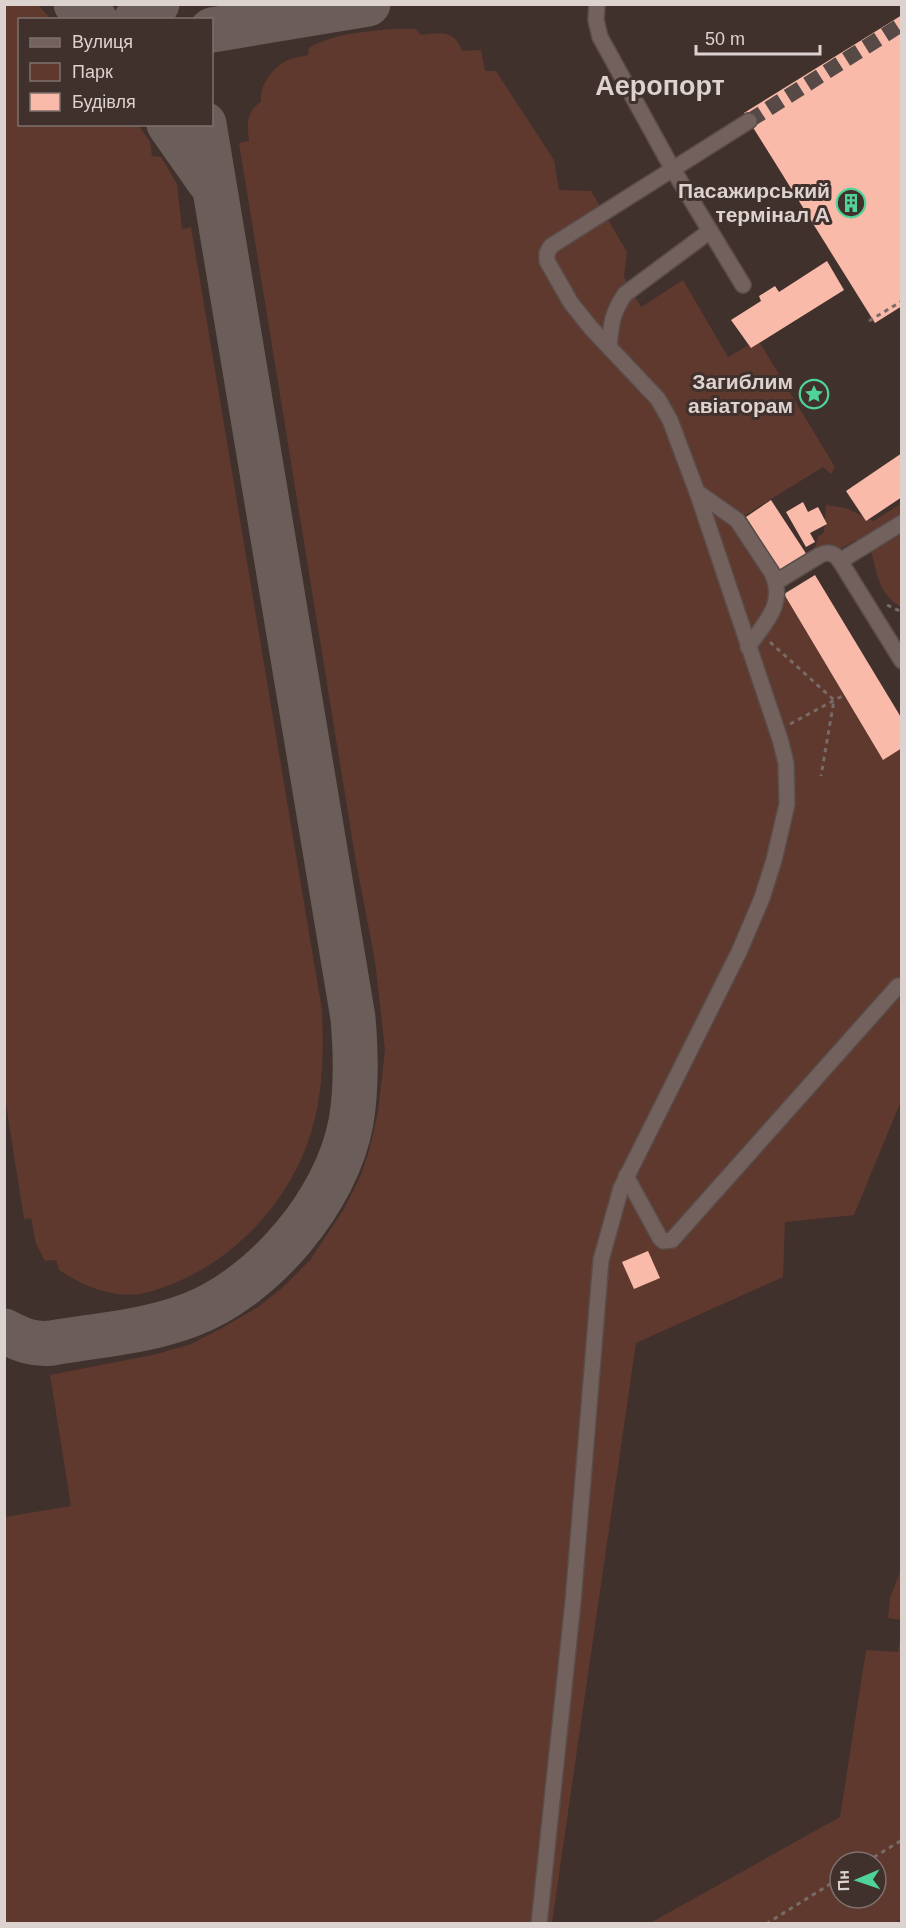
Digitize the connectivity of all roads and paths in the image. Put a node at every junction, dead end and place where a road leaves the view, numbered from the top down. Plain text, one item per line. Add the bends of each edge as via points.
1 (597, 4) edge
2 (749, 121) tunnel mouth
3 (672, 168) junction
4 (710, 231) junction
5 (743, 285) dead end
6 (902, 301) edge
7 (869, 321) dead end
8 (609, 347) junction
9 (697, 492) junction
10 (902, 523) edge
11 (840, 561) junction
12 (776, 582) junction
13 (758, 632) junction
14 (748, 646) junction
15 (902, 661) edge
16 (844, 695) dead end
17 (834, 700) junction
18 (777, 731) junction
19 (821, 776) dead end
20 (898, 986) dead end
21 (626, 1176) junction
22 (902, 1840) edge
23 (886, 1850) edge
24 (828, 1885) edge
25 (539, 1923) edge
26 (766, 1923) edge

1 - 3 lane via 600,37
2 - 3 lane
3 - 4 lane
3 - 8 lane via 550,246 547,253 571,303
4 - 5 lane
4 - 8 lane via 625,294 611,321
6 - 7 path
8 - 9 lane via 658,399 677,436
9 - 12 lane via 736,520
9 - 14 lane
10 - 11 lane
11 - 12 lane via 826,552
11 - 15 lane
12 - 13 lane via 778,596 773,611
13 - 14 lane
13 - 17 path
14 - 18 lane
16 - 17 path
17 - 18 path
17 - 19 path
18 - 21 lane via 786,763 787,804 762,898 739,952
20 - 21 lane via 672,1240 660,1238
21 - 25 lane via 611,1220 599,1279 573,1602
22 - 23 path
24 - 26 path

